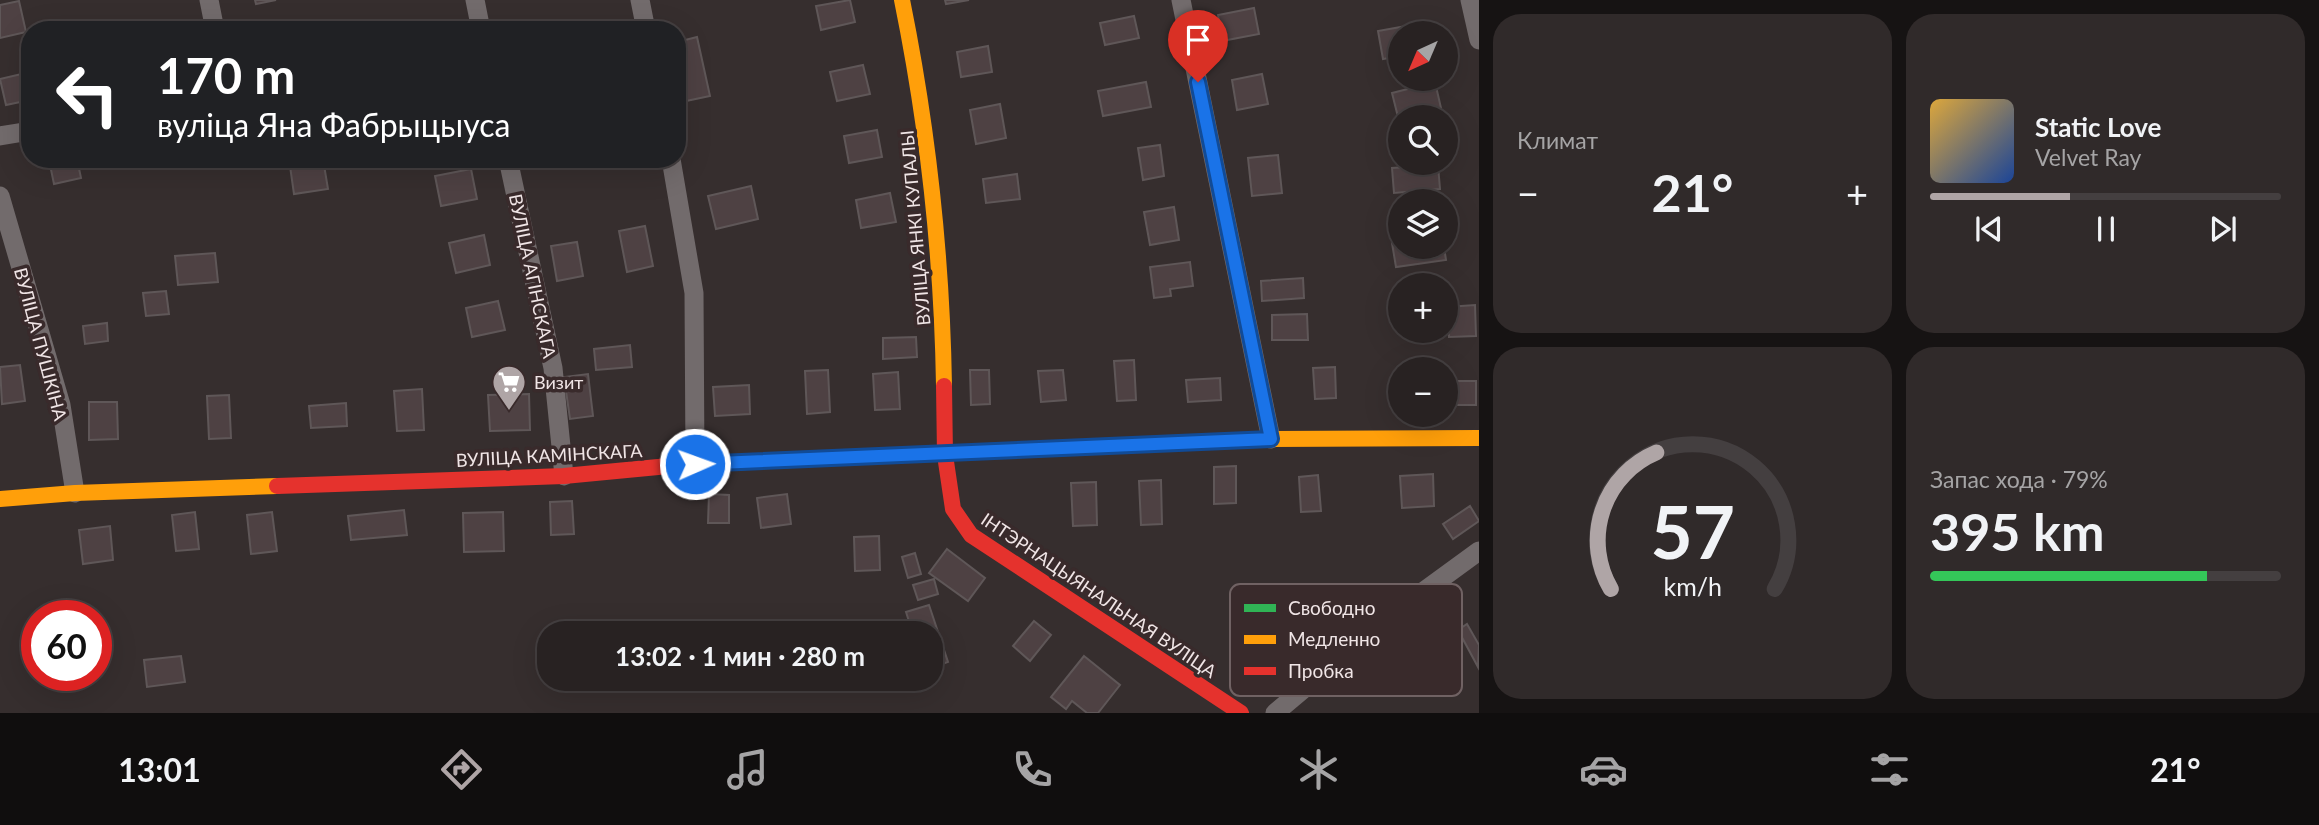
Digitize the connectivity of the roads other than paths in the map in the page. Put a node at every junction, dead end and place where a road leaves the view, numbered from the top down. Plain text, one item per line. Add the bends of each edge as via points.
1 (209, 0) edge
2 (475, 0) edge
3 (640, 0) edge
4 (902, 0) edge
5 (1181, 0) edge
6 (1469, 0) edge
7 (213, 21) edge
8 (479, 21) edge
9 (644, 21) edge
10 (1479, 40) edge
11 (21, 132) edge
12 (0, 136) edge
13 (510, 168) edge
14 (673, 168) edge
15 (0, 196) edge
16 (1479, 438) edge
17 (1271, 439) junction
18 (945, 455) junction
19 (695, 464) junction
20 (564, 476) junction
21 (75, 493) junction
22 (0, 499) edge
23 (1479, 551) edge
24 (1434, 584) edge
25 (1295, 696) edge
26 (1241, 713) edge
27 (1275, 713) edge

1 - 7 street
2 - 8 street
3 - 9 street
4 - 18 main road, ВУЛІЦА ЯНКІ КУПАЛЫ via 921,92 942,283
5 - 17 street
6 - 10 street
11 - 12 street
13 - 20 street, ВУЛІЦА АГІНСКАГА via 553,368
14 - 19 street via 694,293
15 - 21 street, ВУЛІЦА ПУШКІНА via 61,405
16 - 17 main road, ВУЛІЦА КАМІНСКАГА
17 - 18 main road, ВУЛІЦА КАМІНСКАГА
18 - 19 main road, ВУЛІЦА КАМІНСКАГА
18 - 26 main road, ІНТЭРНАЦЫЯНАЛЬНАЯ ВУЛІЦА via 953,509 971,535
19 - 20 main road, ВУЛІЦА КАМІНСКАГА
20 - 21 main road, ВУЛІЦА КАМІНСКАГА
21 - 22 main road, ВУЛІЦА КАМІНСКАГА
23 - 24 street
25 - 27 street

